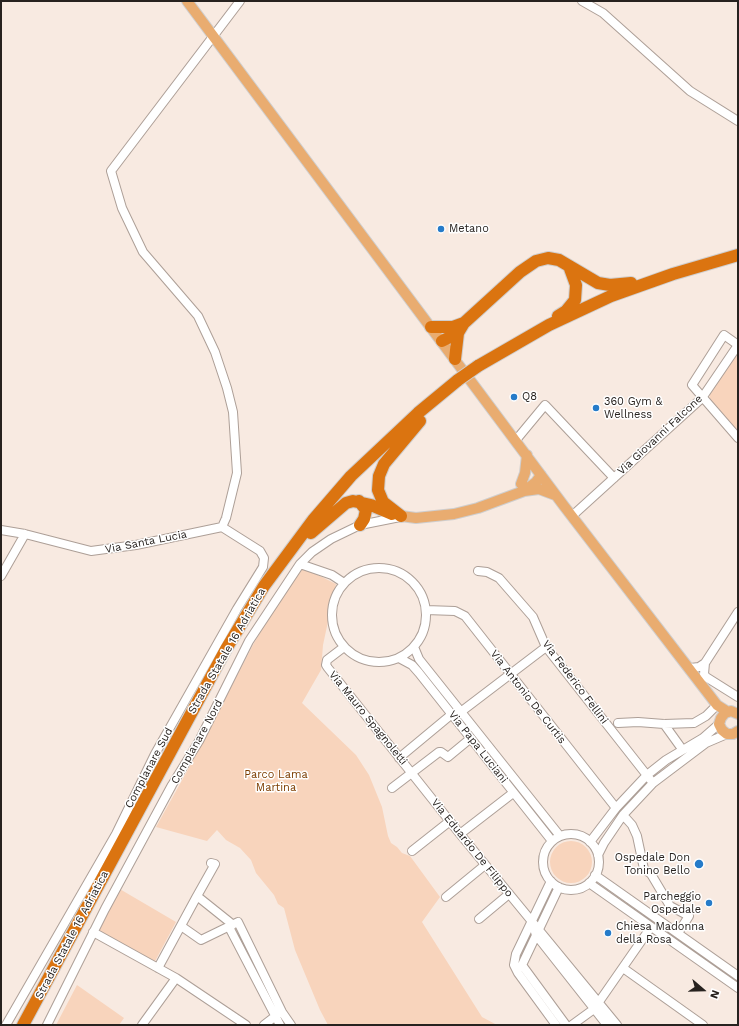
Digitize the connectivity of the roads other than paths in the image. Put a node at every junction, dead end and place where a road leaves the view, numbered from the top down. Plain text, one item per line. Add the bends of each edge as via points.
1 (187, 1) edge
2 (240, 1) edge
3 (582, 1) edge
4 (212, 35) junction
5 (738, 121) edge
6 (738, 255) edge
7 (738, 262) edge
8 (569, 266) junction
9 (673, 274) junction
10 (431, 327) junction
11 (458, 328) junction
12 (442, 341) junction
13 (520, 341) junction
14 (738, 345) edge
15 (455, 358) junction
16 (480, 369) junction
17 (460, 383) junction
18 (702, 398) junction
19 (420, 421) junction
20 (738, 438) edge
21 (516, 440) junction
22 (527, 455) junction
23 (541, 475) junction
24 (614, 478) junction
25 (522, 488) junction
26 (557, 496) junction
27 (360, 501) junction
28 (401, 516) junction
29 (572, 516) junction
30 (360, 525) junction
31 (222, 527) junction
32 (1, 530) edge
33 (311, 533) junction
34 (25, 534) junction
35 (300, 564) junction
36 (478, 571) dead end
37 (1, 576) edge
38 (344, 583) junction
39 (426, 610) junction
40 (738, 612) edge
41 (344, 647) junction
42 (414, 647) junction
43 (546, 647) junction
44 (399, 658) junction
45 (705, 663) junction
46 (690, 668) junction
47 (510, 674) junction
48 (711, 681) junction
49 (738, 697) edge
50 (461, 711) junction
51 (452, 714) junction
52 (728, 714) edge
53 (618, 723) dead end
54 (664, 724) junction
55 (734, 734) edge
56 (471, 738) junction
57 (682, 749) junction
58 (397, 756) junction
59 (412, 774) junction
60 (647, 775) junction
61 (513, 776) junction
62 (505, 782) junction
63 (652, 783) junction
64 (392, 788) dead end
65 (513, 793) junction
66 (616, 808) junction
67 (623, 815) junction
68 (450, 821) junction
69 (460, 834) junction
70 (560, 836) junction
71 (552, 841) junction
72 (590, 842) junction
73 (412, 851) dead end
74 (598, 856) junction
75 (211, 863) dead end
76 (486, 865) junction
77 (595, 875) junction
78 (551, 881) junction
79 (589, 883) junction
80 (559, 887) junction
81 (509, 894) junction
82 (197, 896) junction
83 (446, 897) dead end
84 (479, 919) dead end
85 (532, 922) junction
86 (235, 923) junction
87 (181, 926) junction
88 (651, 927) junction
89 (93, 932) junction
90 (537, 932) junction
91 (680, 935) junction
92 (677, 945) junction
93 (720, 964) junction
94 (518, 965) junction
95 (158, 968) junction
96 (623, 968) junction
97 (715, 971) junction
98 (738, 976) edge
99 (176, 978) junction
100 (738, 988) edge
101 (599, 1001) junction
102 (594, 1008) junction
103 (282, 1012) junction
104 (274, 1016) junction
105 (6, 1025) edge
106 (23, 1025) edge
107 (29, 1025) edge
108 (47, 1025) edge
109 (142, 1025) edge
110 (246, 1025) edge
111 (264, 1025) edge
112 (280, 1025) edge
113 (290, 1025) edge
114 (556, 1025) edge
115 (566, 1025) edge
116 (572, 1025) edge
117 (607, 1025) edge
118 (617, 1025) edge
119 (703, 1025) edge

1 - 4 main road
2 - 4 street
3 - 5 street via 603,13 690,91
4 - 10 main road
4 - 31 street via 111,171 122,208 143,252 198,316 228,388 233,412 237,473
6 - 9 highway, Strada Statale 16 Adriatica
7 - 16 highway, Strada Statale 16 Adriatica via 689,276 602,308
8 - 9 highway via 598,283 610,285 623,285
8 - 11 highway via 559,260 548,258 536,261 520,272
8 - 13 highway via 576,285 575,300 566,311
9 - 13 highway, Strada Statale 16 Adriatica via 583,308
10 - 11 highway
10 - 12 main road
11 - 12 highway
11 - 15 highway
12 - 15 main road
13 - 16 highway, Strada Statale 16 Adriatica
14 - 18 street, Via Giovanni Falcone
14 - 18 street via 724,335 692,385
15 - 21 main road
16 - 17 highway, Strada Statale 16 Adriatica, bridge
17 - 19 highway, Strada Statale 16 Adriatica
17 - 106 highway, Strada Statale 16 Adriatica via 413,418 352,476 313,520 264,586 216,667
18 - 20 street
18 - 24 street, Via Giovanni Falcone
19 - 28 highway via 384,464 379,476 378,490 383,502
19 - 33 highway, Strada Statale 16 Adriatica via 356,482
21 - 22 main road
21 - 24 street via 545,406
22 - 23 main road
22 - 25 main road
23 - 25 main road
23 - 26 main road
24 - 29 street, Via Giovanni Falcone
25 - 26 main road via 548,491
25 - 28 main road via 493,502 454,514 416,518
26 - 29 main road
27 - 28 highway via 389,514
27 - 30 highway via 366,510
27 - 33 highway via 346,503
28 - 30 street, Complanare Nord
29 - 46 main road
30 - 35 street, Complanare Nord via 319,548
31 - 34 street, Via Santa Lucia via 136,545 91,551
31 - 105 street, Complanare Sud via 260,551 264,558 263,566 155,754 116,834
32 - 34 street, Via Santa Lucia
33 - 107 highway, Strada Statale 16 Adriatica via 270,590 241,638
34 - 37 street
35 - 38 street via 332,575
35 - 89 street, Complanare Nord via 249,641 199,741 172,785
36 - 43 street, Via Federico Fellini via 499,578 533,617
38 - 39 street via 370,568 389,568 415,583
38 - 41 street via 335,598 332,616 335,633
39 - 42 street via 424,630
39 - 47 street, Via Antonio De Curtis via 455,611 464,616
40 - 45 street
41 - 44 street via 358,657 370,661 382,662
41 - 58 street, Via Mauro Spagnoletti via 330,657 326,665
42 - 44 street
42 - 50 street, Via Papa Luciani
43 - 47 street
43 - 60 street, Via Federico Fellini
44 - 51 street, Via Papa Luciani via 412,666
45 - 46 street
45 - 48 street via 704,674
46 - 52 main road
47 - 50 street
47 - 66 street, Via Antonio De Curtis
48 - 49 street
48 - 52 street via 711,688
50 - 51 street
50 - 61 street, Via Papa Luciani
51 - 56 street, Via Papa Luciani
51 - 58 street
52 - 54 street via 694,722
52 - 55 main road via 722,730
52 - 57 street via 703,738
53 - 54 street
54 - 57 street
55 - 63 street via 706,743
56 - 59 street via 448,757 439,752
56 - 62 street, Via Papa Luciani
57 - 60 street
58 - 59 street, Via Mauro Spagnoletti
59 - 64 street
59 - 68 street, Via Eduardo De Filippo
60 - 63 street, Via Federico Fellini
60 - 66 street
61 - 62 street
61 - 70 street, Via Papa Luciani
62 - 65 street, Via Papa Luciani
63 - 67 street
65 - 69 street
65 - 71 street, Via Papa Luciani
66 - 72 street
67 - 74 street
67 - 91 street via 637,836 644,869 651,874 670,906 689,916
68 - 69 street, Via Eduardo De Filippo
68 - 73 street
69 - 76 street, Via Eduardo De Filippo
70 - 71 street
70 - 72 street via 576,834
71 - 78 street via 543,857 543,866
72 - 74 street
74 - 77 street via 598,869
75 - 82 street via 215,864
76 - 81 street, Via Eduardo De Filippo
76 - 83 street
77 - 79 street
77 - 91 street
78 - 80 street
78 - 85 street
79 - 80 street via 575,889
79 - 88 street
80 - 90 street
81 - 84 street
81 - 85 street, Via Eduardo De Filippo
82 - 86 street
82 - 87 street
85 - 90 street, Via Eduardo De Filippo
85 - 94 street via 516,954
86 - 87 street via 201,940
86 - 103 street
86 - 104 street via 230,929
87 - 95 street
88 - 92 street
88 - 96 street
89 - 95 street
89 - 108 street, Complanare Nord
90 - 94 street
90 - 101 street
90 - 102 street
91 - 92 street
91 - 93 street
92 - 97 street
93 - 97 street
93 - 98 street
94 - 114 street via 518,973
94 - 115 street
95 - 99 street
96 - 101 street
96 - 119 street
97 - 100 street
99 - 109 street
99 - 110 street
101 - 102 street
101 - 118 street
102 - 116 street
102 - 117 street
103 - 104 street
103 - 113 street
104 - 111 street
104 - 112 street

